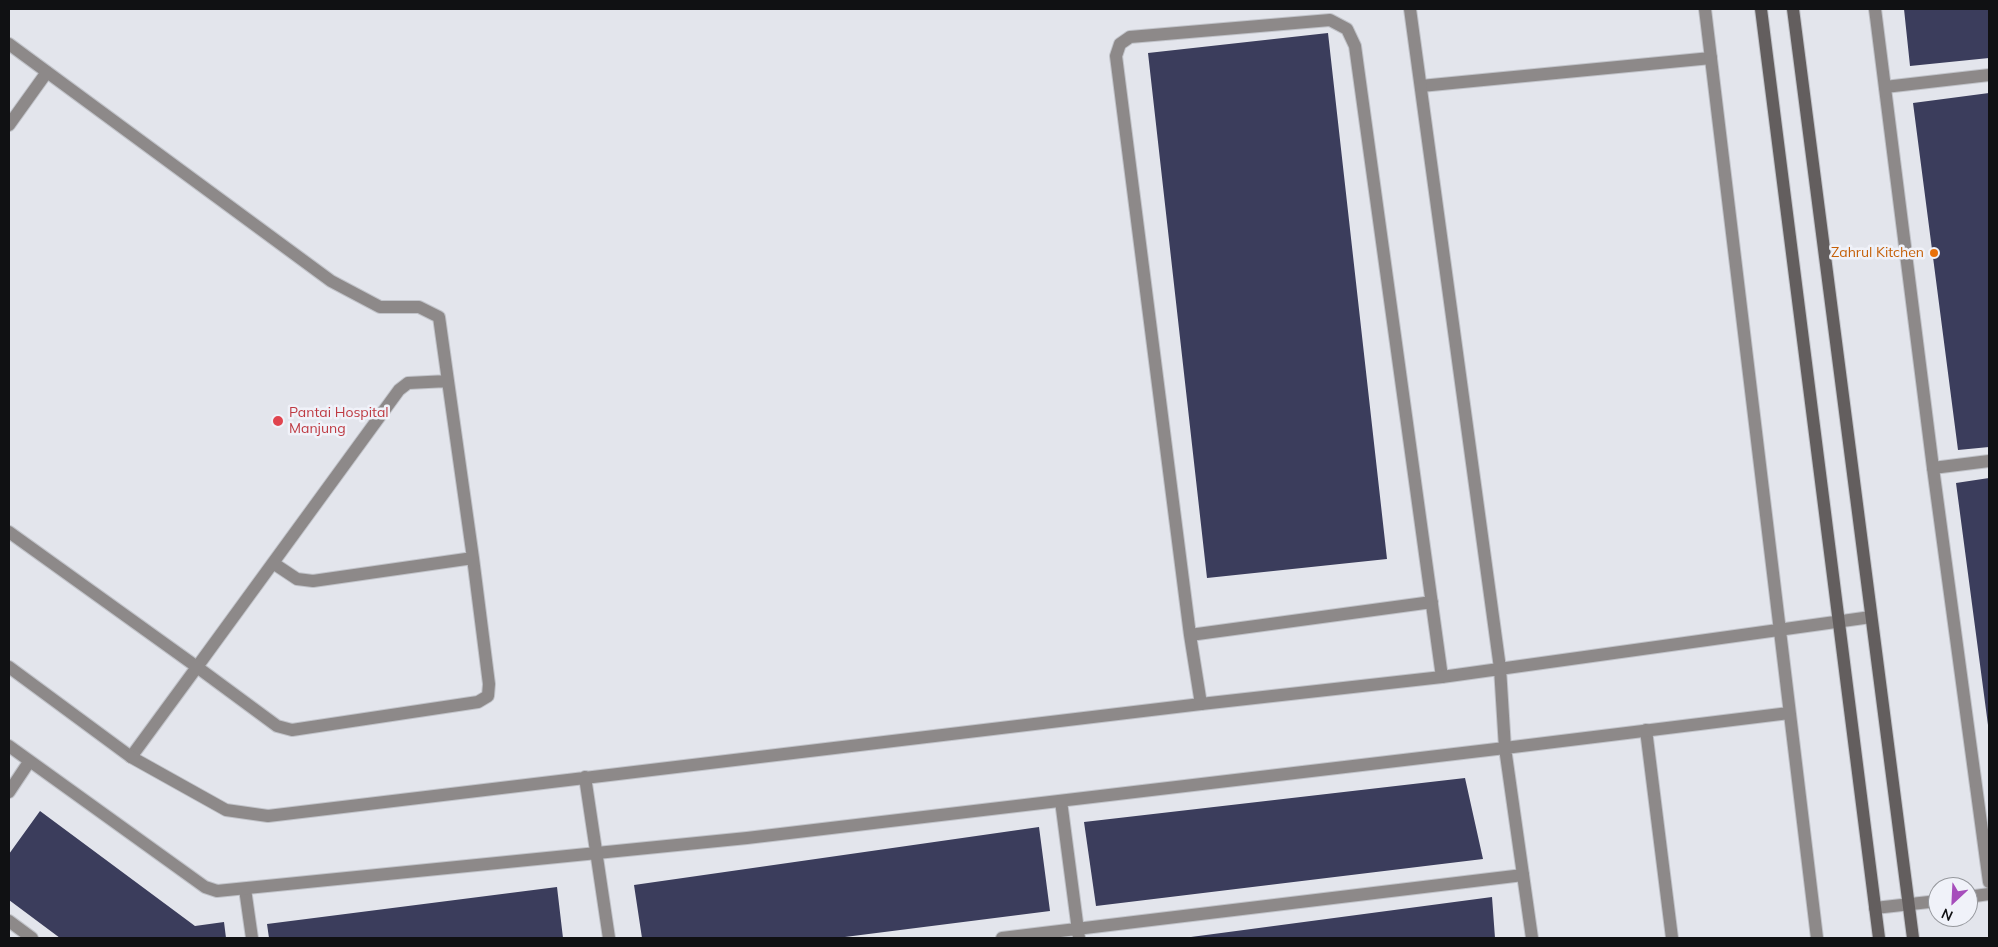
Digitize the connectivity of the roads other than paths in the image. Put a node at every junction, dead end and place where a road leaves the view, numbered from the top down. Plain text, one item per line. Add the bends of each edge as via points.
1 (1410, 9) edge
2 (1705, 9) edge
3 (1761, 9) edge
4 (1793, 9) edge
5 (1875, 9) edge
6 (9, 44) edge
7 (1710, 58) junction
8 (46, 72) junction
9 (1989, 75) edge
10 (1421, 86) junction
11 (1885, 87) junction
12 (9, 125) edge
13 (448, 381) junction
14 (1989, 461) edge
15 (1933, 468) junction
16 (9, 532) edge
17 (473, 558) junction
18 (273, 563) junction
19 (1432, 602) junction
20 (1871, 617) junction
21 (1840, 621) junction
22 (1779, 630) junction
23 (1190, 635) junction
24 (9, 667) edge
25 (197, 668) junction
26 (1500, 668) junction
27 (1442, 677) junction
28 (1201, 704) junction
29 (1789, 712) junction
30 (1646, 730) junction
31 (9, 746) edge
32 (1505, 748) junction
33 (131, 757) junction
34 (30, 762) junction
35 (585, 778) junction
36 (9, 792) edge
37 (1061, 801) junction
38 (595, 853) junction
39 (1523, 875) junction
40 (1989, 882) edge
41 (245, 888) junction
42 (1928, 902) edge
43 (1909, 904) junction
44 (1875, 908) junction
45 (9, 921) edge
46 (1079, 934) edge
47 (32, 938) edge
48 (252, 938) edge
49 (608, 938) edge
50 (1002, 938) edge
51 (1532, 938) edge
52 (1672, 938) edge
53 (1816, 938) edge
54 (1879, 938) edge
55 (1913, 938) edge

1 - 10 street
2 - 7 street
3 - 21 street
4 - 20 street
5 - 11 street
6 - 8 street
7 - 10 street
7 - 22 street
8 - 12 street
8 - 13 street via 331,281 380,307 419,307 440,316
9 - 11 street
10 - 26 street
11 - 15 street
13 - 17 street
13 - 18 street via 408,383 399,390
14 - 15 street
15 - 40 street
16 - 25 street
17 - 18 street via 313,581 297,579
17 - 25 street via 489,684 488,696 478,702 292,730 277,726
18 - 25 street
19 - 23 street
19 - 23 street via 1355,46 1347,29 1330,20 1130,37 1120,44 1116,56
19 - 27 street
20 - 21 street
20 - 43 street
21 - 22 street
21 - 44 street
22 - 26 street
22 - 29 street
23 - 28 street
24 - 33 street
25 - 33 street
26 - 27 street
26 - 32 street
27 - 28 street
28 - 35 street
29 - 30 street
29 - 53 street
30 - 32 street
30 - 52 street
31 - 34 street
32 - 37 street
32 - 39 street
33 - 35 street via 226,810 268,816
34 - 36 street
34 - 41 street via 205,887 217,891
35 - 38 street
37 - 38 street
37 - 46 street
38 - 41 street
38 - 49 street
39 - 46 street
39 - 51 street
41 - 48 street
42 - 43 street
43 - 44 street
43 - 55 street
44 - 54 street
45 - 47 street
46 - 50 street

